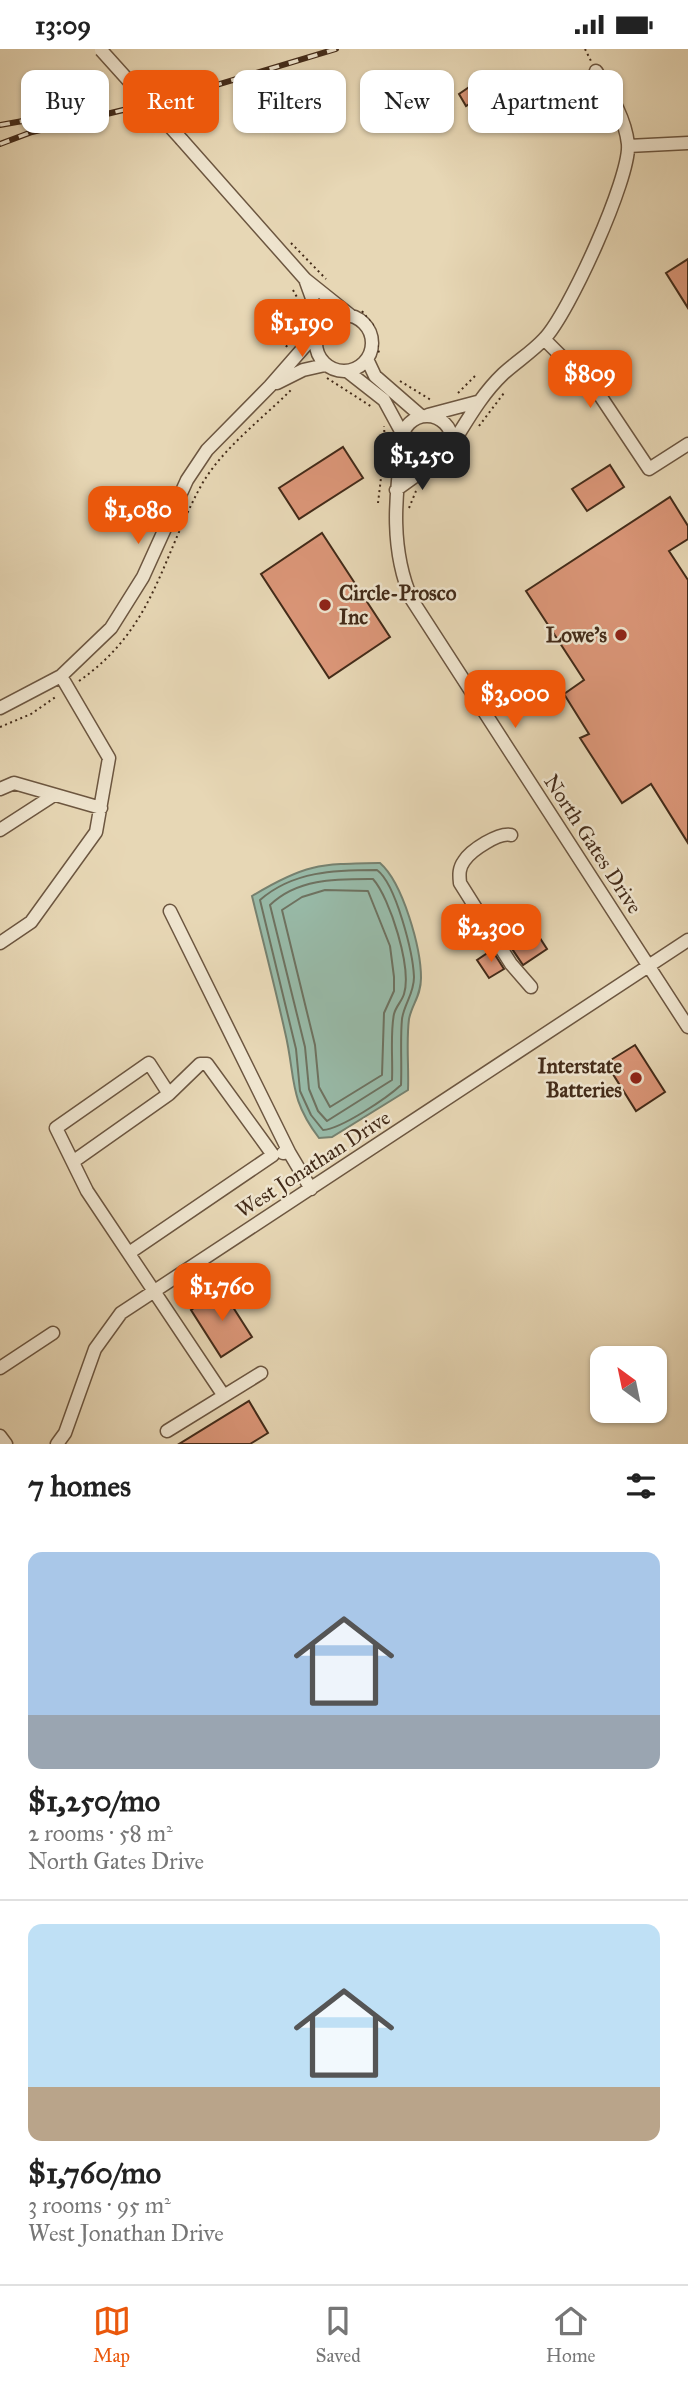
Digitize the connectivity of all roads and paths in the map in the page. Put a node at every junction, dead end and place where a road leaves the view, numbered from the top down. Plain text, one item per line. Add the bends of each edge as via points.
1 (100, 49) edge
2 (623, 129) edge
3 (688, 143) edge
4 (628, 146) junction
5 (305, 279) junction
6 (293, 289) dead end
7 (355, 312) junction
8 (320, 328) junction
9 (544, 339) junction
10 (288, 349) dead end
11 (373, 360) junction
12 (322, 371) junction
13 (347, 371) junction
14 (477, 374) dead end
15 (392, 375) dead end
16 (270, 386) junction
17 (293, 388) dead end
18 (504, 393) dead end
19 (452, 397) dead end
20 (434, 401) dead end
21 (477, 403) junction
22 (378, 411) dead end
23 (424, 416) junction
24 (384, 426) dead end
25 (473, 426) dead end
26 (402, 440) junction
27 (688, 444) edge
28 (457, 447) junction
29 (430, 472) junction
30 (416, 489) dead end
31 (396, 490) junction
32 (378, 503) dead end
33 (409, 508) dead end
34 (97, 668) dead end
35 (61, 676) junction
36 (44, 706) dead end
37 (0, 708) edge
38 (0, 727) edge
39 (0, 789) edge
40 (54, 795) junction
41 (100, 808) junction
42 (0, 830) edge
43 (511, 835) dead end
44 (170, 911) dead end
45 (688, 940) edge
46 (0, 943) edge
47 (649, 964) junction
48 (531, 988) dead end
49 (688, 1027) edge
50 (169, 1094) junction
51 (289, 1152) junction
52 (273, 1155) junction
53 (74, 1161) junction
54 (310, 1189) junction
55 (129, 1253) junction
56 (154, 1291) junction
57 (53, 1333) dead end
58 (0, 1368) edge
59 (261, 1373) dead end
60 (223, 1396) junction
61 (167, 1431) dead end
62 (0, 1436) edge
63 (6, 1444) edge
64 (57, 1444) edge

1 - 5 street, bridge
2 - 4 street
3 - 4 street
4 - 9 street via 621,190 559,320
5 - 7 street
5 - 8 street
6 - 10 path via 303,317 301,327 285,346
7 - 8 street via 332,317
7 - 11 street via 370,333
7 - 11 path via 377,337
8 - 12 street via 316,349
8 - 16 street
9 - 21 street
9 - 27 street via 599,394 649,469
11 - 13 street
11 - 23 street via 375,376
12 - 13 street
12 - 16 street via 303,370
12 - 22 path
13 - 26 street via 384,400
14 - 19 path
15 - 20 path
16 - 35 street via 208,450 187,480 143,577 111,628
17 - 34 path via 203,482 162,579 114,653
18 - 25 path via 477,429
21 - 23 street
21 - 28 street
23 - 26 street via 410,423
23 - 28 street via 436,417 449,427
24 - 32 path
26 - 29 street via 414,463
26 - 31 street, North Gates Drive
28 - 29 street
28 - 29 path via 450,466
29 - 31 street
30 - 33 path
31 - 47 street, North Gates Drive via 398,562 412,600
35 - 37 street
35 - 41 street via 109,758
36 - 38 path
39 - 40 street via 14,783
40 - 41 street
40 - 42 street
41 - 46 street via 96,832 31,922
43 - 48 street via 499,836 465,859 460,883
44 - 51 street
45 - 47 street, West Jonathan Drive
47 - 49 street, North Gates Drive
47 - 54 street, West Jonathan Drive
50 - 52 street via 200,1064 207,1063
50 - 53 street
50 - 53 street via 149,1063 55,1128
51 - 52 street
51 - 54 street
52 - 55 street
53 - 55 street via 87,1191
54 - 56 street, West Jonathan Drive
55 - 56 street
56 - 60 street
56 - 64 street, West Jonathan Drive via 121,1313 105,1331
57 - 58 street
59 - 60 street
60 - 61 street
62 - 63 street

